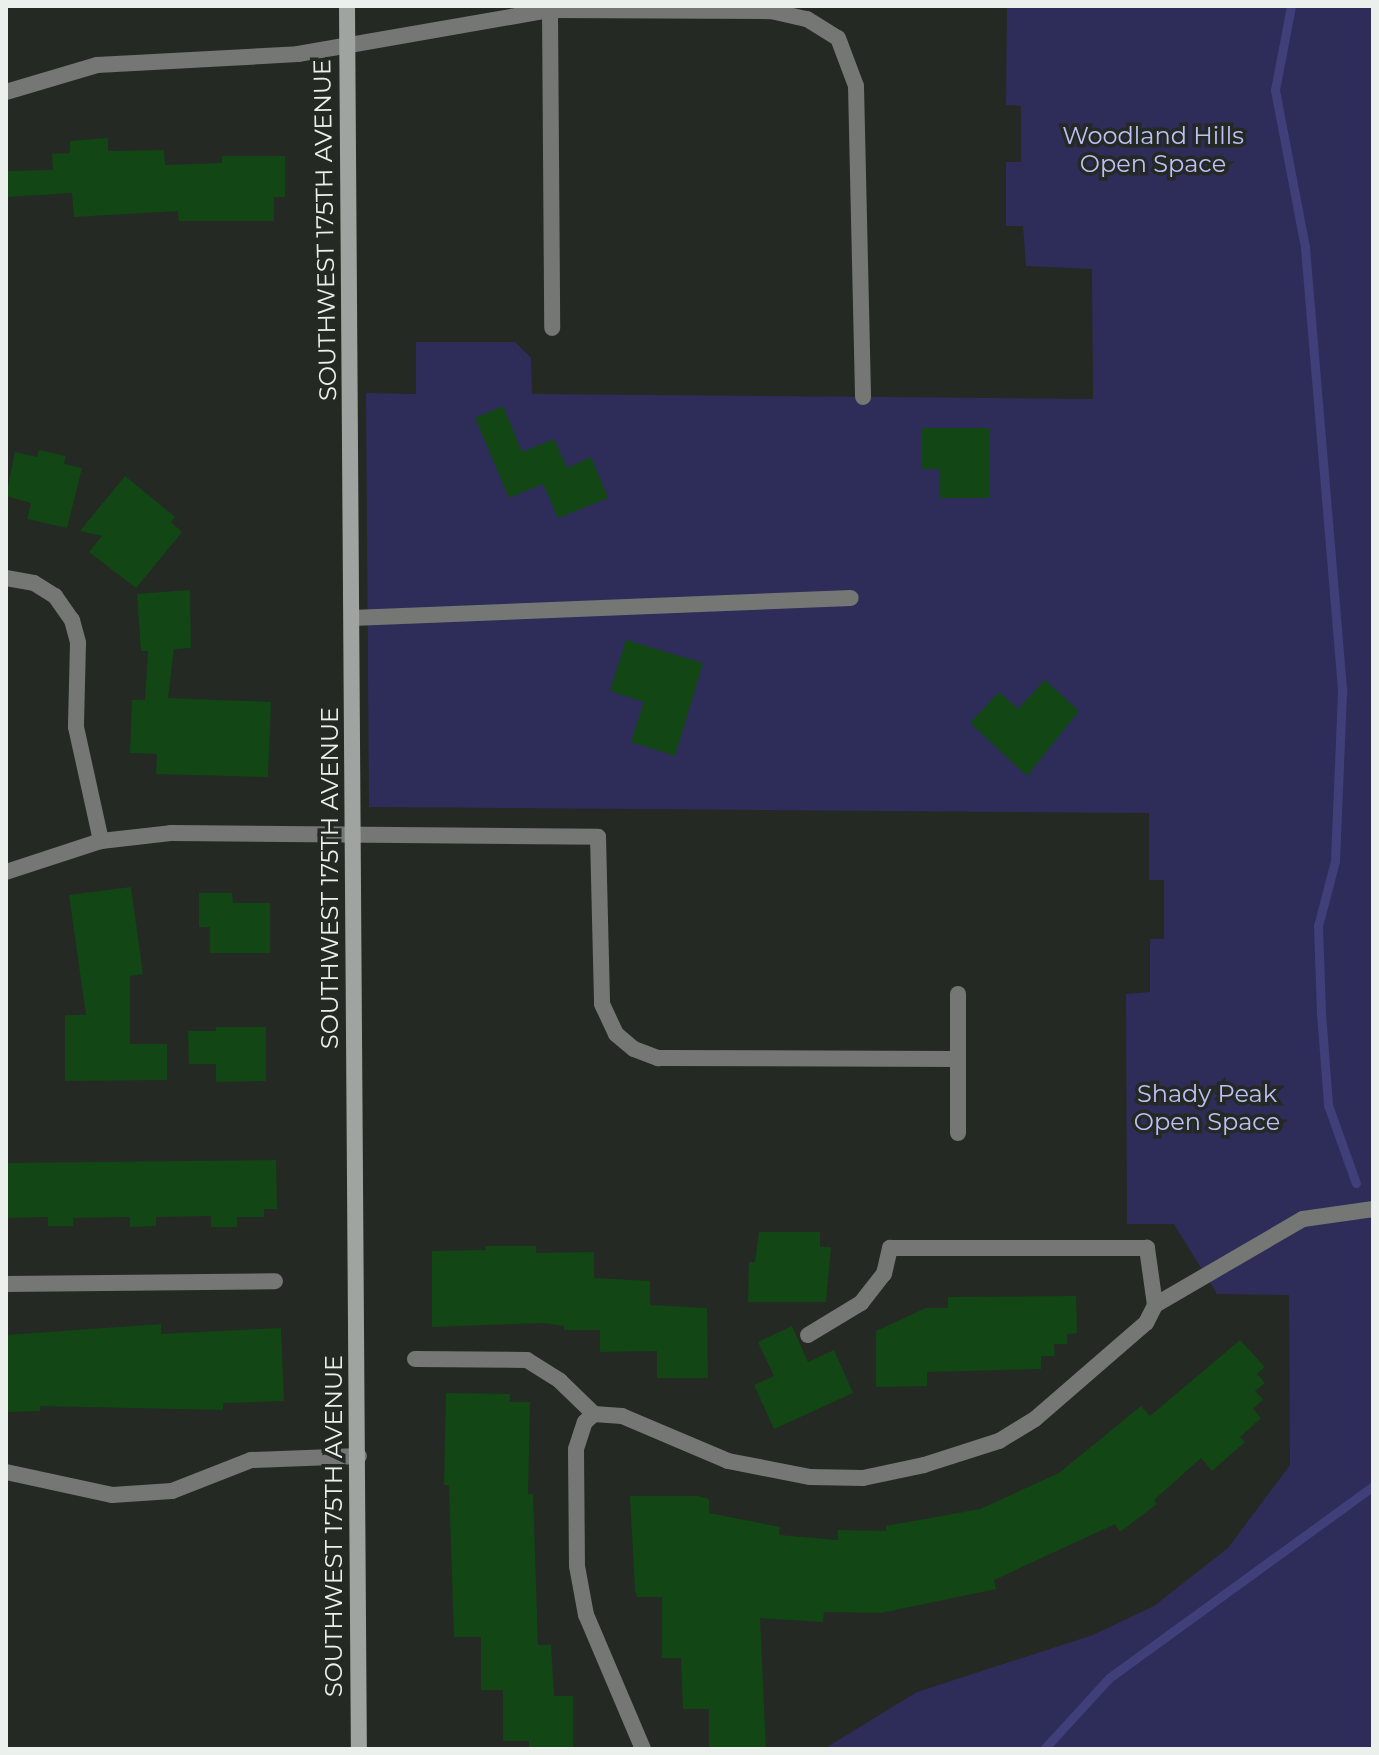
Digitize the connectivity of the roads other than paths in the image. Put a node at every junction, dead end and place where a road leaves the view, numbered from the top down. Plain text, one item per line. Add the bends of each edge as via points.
1 (347, 6) edge
2 (550, 10) junction
3 (347, 46) junction
4 (6, 92) edge
5 (552, 328) dead end
6 (863, 397) dead end
7 (6, 578) edge
8 (851, 598) dead end
9 (352, 618) junction
10 (354, 834) junction
11 (101, 841) junction
12 (6, 872) edge
13 (958, 994) dead end
14 (958, 1059) junction
15 (958, 1133) dead end
16 (1373, 1209) edge
17 (275, 1281) dead end
18 (6, 1284) edge
19 (1155, 1305) junction
20 (808, 1335) dead end
21 (415, 1359) dead end
22 (594, 1414) junction
23 (359, 1456) junction
24 (6, 1472) edge
25 (359, 1749) edge
26 (643, 1749) edge

1 - 3 main road, SOUTHWEST 175TH AVENUE
2 - 3 street
2 - 5 street
2 - 6 street via 789,13 824,26 838,38 854,72 858,102
3 - 4 street via 298,54 97,65
3 - 9 main road, SOUTHWEST 175TH AVENUE
7 - 11 street via 34,583 55,596 72,620 78,643 76,727
8 - 9 street
9 - 10 main road, SOUTHWEST 175TH AVENUE
10 - 11 street via 171,833
10 - 14 street via 598,837 602,1004 616,1034 634,1049 658,1058
10 - 23 main road, SOUTHWEST 175TH AVENUE
11 - 12 street
13 - 14 street
14 - 15 street
16 - 19 street via 1303,1219
17 - 18 street
19 - 20 street via 1147,1248 890,1248 884,1274 861,1303
19 - 22 street via 1146,1323 1035,1419 999,1441 863,1478 810,1477 728,1461 622,1416
21 - 22 street via 527,1360 560,1381
22 - 26 street via 585,1422 576,1449 577,1566 586,1615
23 - 24 street via 251,1460 172,1491 112,1495
23 - 25 main road, SOUTHWEST 175TH AVENUE

